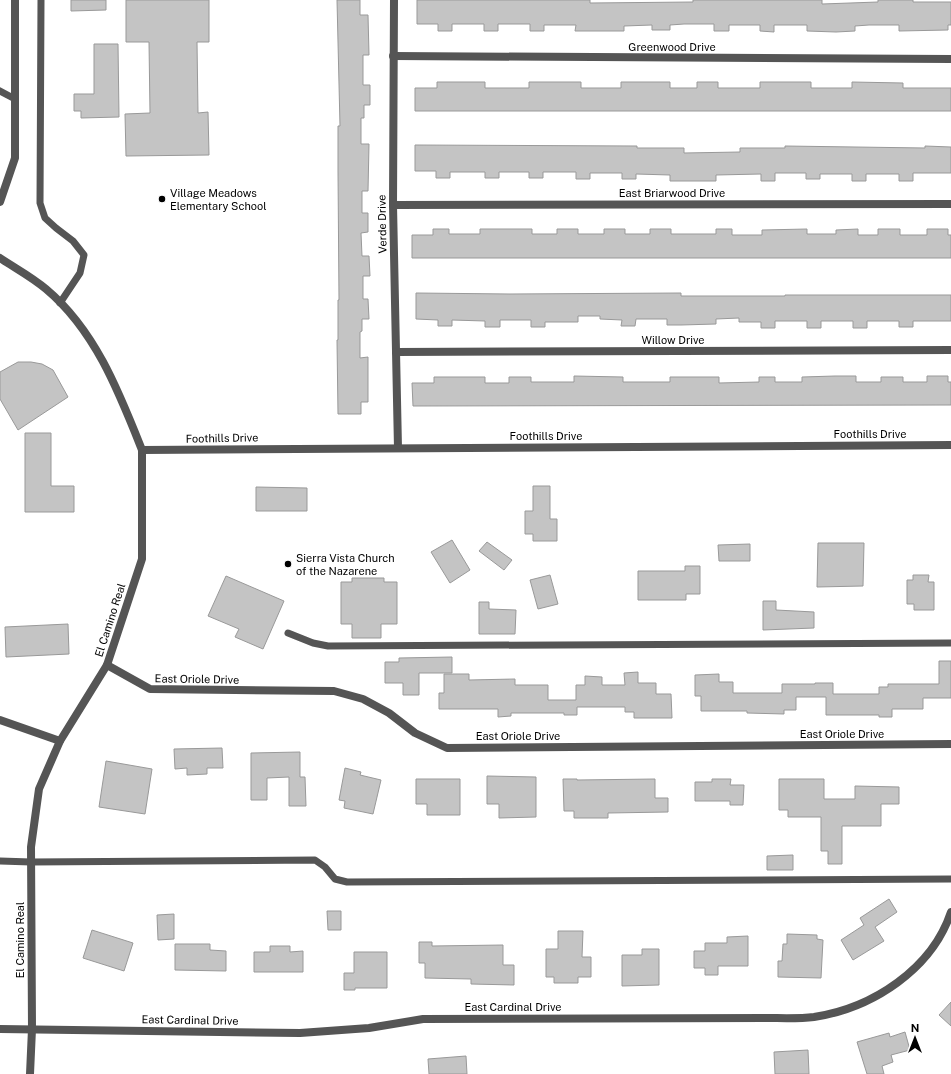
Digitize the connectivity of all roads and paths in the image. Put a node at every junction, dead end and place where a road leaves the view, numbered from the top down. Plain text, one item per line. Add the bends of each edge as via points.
1 (15, 0) edge
2 (41, 0) edge
3 (394, 0) edge
4 (393, 56) junction
5 (951, 59) edge
6 (0, 91) edge
7 (16, 99) junction
8 (0, 202) edge
9 (393, 204) junction
10 (951, 204) edge
11 (0, 258) edge
12 (60, 303) junction
13 (951, 350) edge
14 (396, 352) junction
15 (951, 445) edge
16 (398, 448) junction
17 (142, 450) junction
18 (288, 633) dead end
19 (951, 643) edge
20 (107, 665) junction
21 (0, 720) edge
22 (60, 741) junction
23 (951, 744) edge
24 (0, 861) edge
25 (31, 862) junction
26 (951, 879) edge
27 (951, 912) edge
28 (0, 1029) edge
29 (32, 1029) junction
30 (30, 1074) edge

1 - 7 street
2 - 12 lane via 40,203 45,218 73,241 84,256 80,273
3 - 4 street, Verde Drive
4 - 5 street, Greenwood Drive
4 - 9 street, Verde Drive
6 - 7 lane
7 - 8 street via 15,158
9 - 10 street, East Briarwood Drive
9 - 14 street, Verde Drive
11 - 12 street, El Camino Real via 46,288
12 - 17 street, El Camino Real via 74,317 103,360
13 - 14 street, Willow Drive
14 - 16 street, Verde Drive
15 - 16 street, Foothills Drive
16 - 17 street, Foothills Drive
17 - 20 street, El Camino Real via 142,559
18 - 19 lane via 313,644 328,646
20 - 22 street, El Camino Real
20 - 23 street, East Oriole Drive via 150,690 334,691 363,699 389,713 415,733 447,748
21 - 22 street
22 - 25 street, El Camino Real via 40,789
24 - 25 lane
25 - 26 lane via 315,860 335,879 347,882
25 - 29 street, El Camino Real
27 - 29 street, East Cardinal Drive via 933,948 912,972 888,989 852,1008 814,1017 423,1019 369,1028 300,1033
28 - 29 street, East Cardinal Drive
29 - 30 street, El Camino Real

